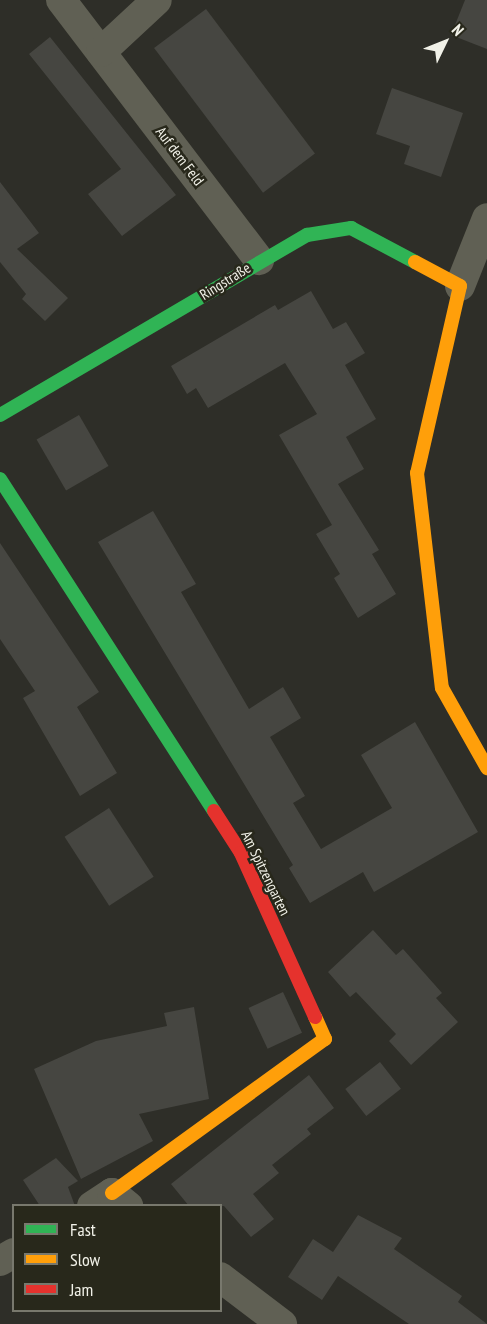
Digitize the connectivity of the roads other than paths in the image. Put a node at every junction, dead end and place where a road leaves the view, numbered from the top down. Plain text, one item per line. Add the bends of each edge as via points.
1 (61, 0) edge
2 (157, 0) edge
3 (101, 52) junction
4 (487, 218) edge
5 (259, 260) junction
6 (460, 286) junction
7 (0, 415) edge
8 (0, 479) edge
9 (487, 768) edge
10 (110, 1202) edge
11 (222, 1279) edge
12 (282, 1324) edge

1 - 3 street, Auf dem Feld
2 - 3 street
3 - 5 street, Auf dem Feld
4 - 6 street
5 - 6 street, Ringstraße via 307,234 351,228
5 - 7 street, Ringstraße
6 - 9 street via 417,473 442,688
8 - 10 street, Am Spitzengarten via 241,853 325,1039
11 - 12 street

